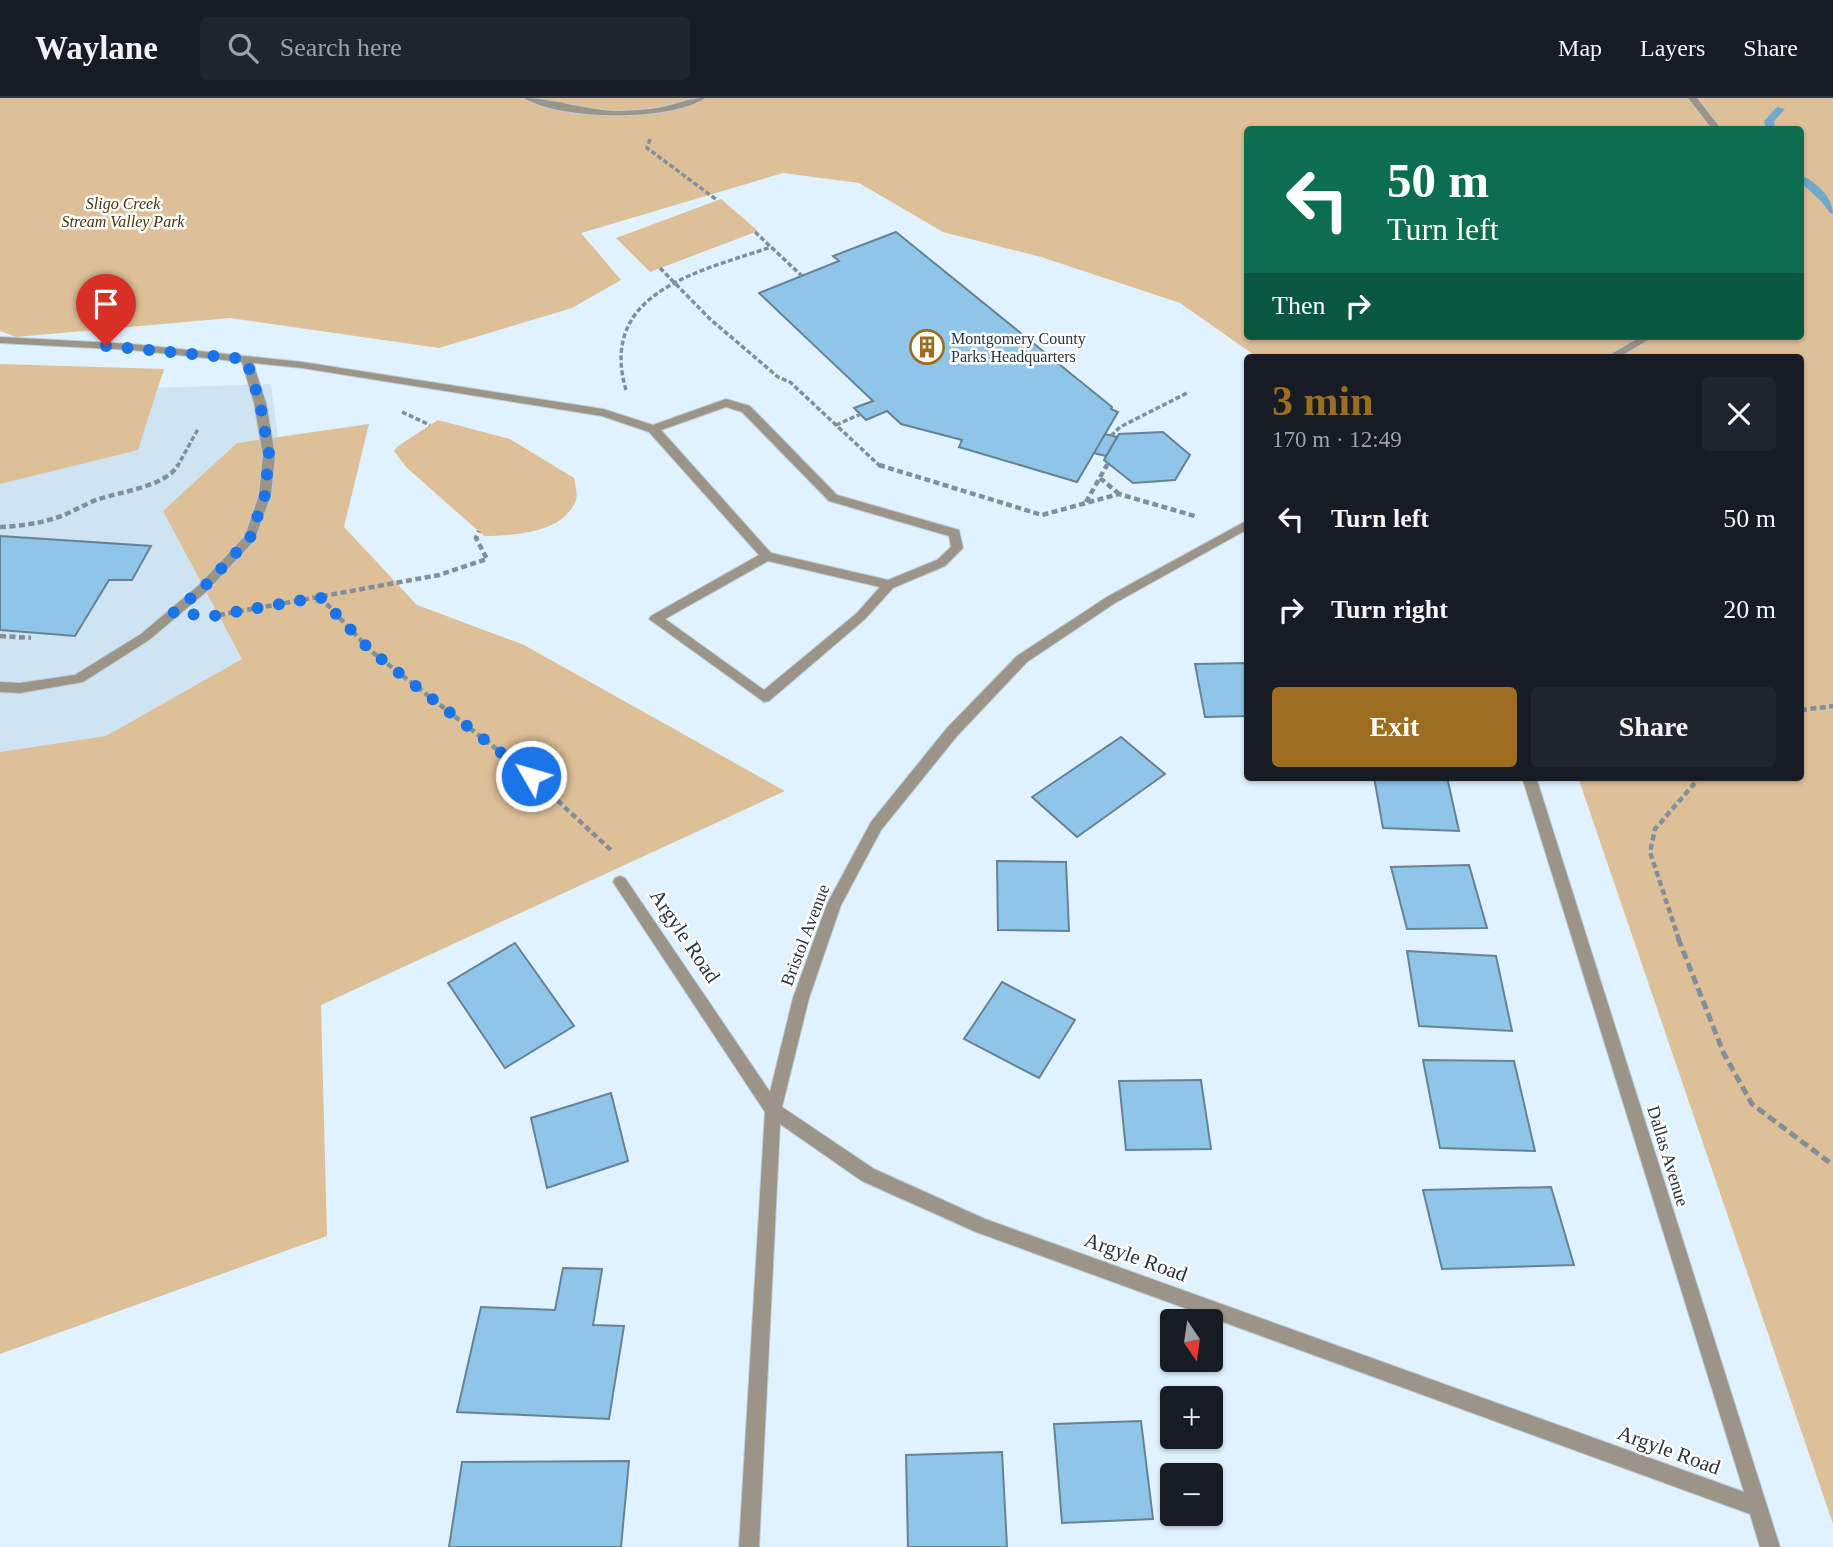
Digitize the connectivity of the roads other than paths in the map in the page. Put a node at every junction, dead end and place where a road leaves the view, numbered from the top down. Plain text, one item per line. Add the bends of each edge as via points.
1 (528, 98) edge
2 (701, 98) edge
3 (1692, 98) edge
4 (1715, 126) edge
5 (1643, 340) edge
6 (0, 341) edge
7 (1617, 354) edge
8 (246, 359) junction
9 (653, 429) junction
10 (1244, 526) edge
11 (767, 556) junction
12 (889, 585) junction
13 (0, 687) edge
14 (1530, 781) edge
15 (620, 881) road end
16 (773, 1110) junction
17 (1758, 1507) junction
18 (749, 1547) edge
19 (1770, 1547) edge

1 - 2 street via 594,113 657,111
3 - 4 street
5 - 7 street
6 - 8 street via 132,347
8 - 9 street via 603,413
8 - 13 street via 269,454 265,495 250,538 202,589 145,637 78,679
9 - 11 street
9 - 12 street via 726,403 746,409 833,498 955,533 957,548 941,563
10 - 16 street, Bristol Avenue via 1111,600 1022,659 952,732 876,826 834,904 801,998
11 - 12 street
11 - 12 street via 655,619 764,697 861,616
14 - 17 street, Dallas Avenue
15 - 16 street, Argyle Road
16 - 17 street, Argyle Road via 868,1175 982,1226
16 - 18 street, Bristol Avenue
17 - 19 street, Dallas Avenue

